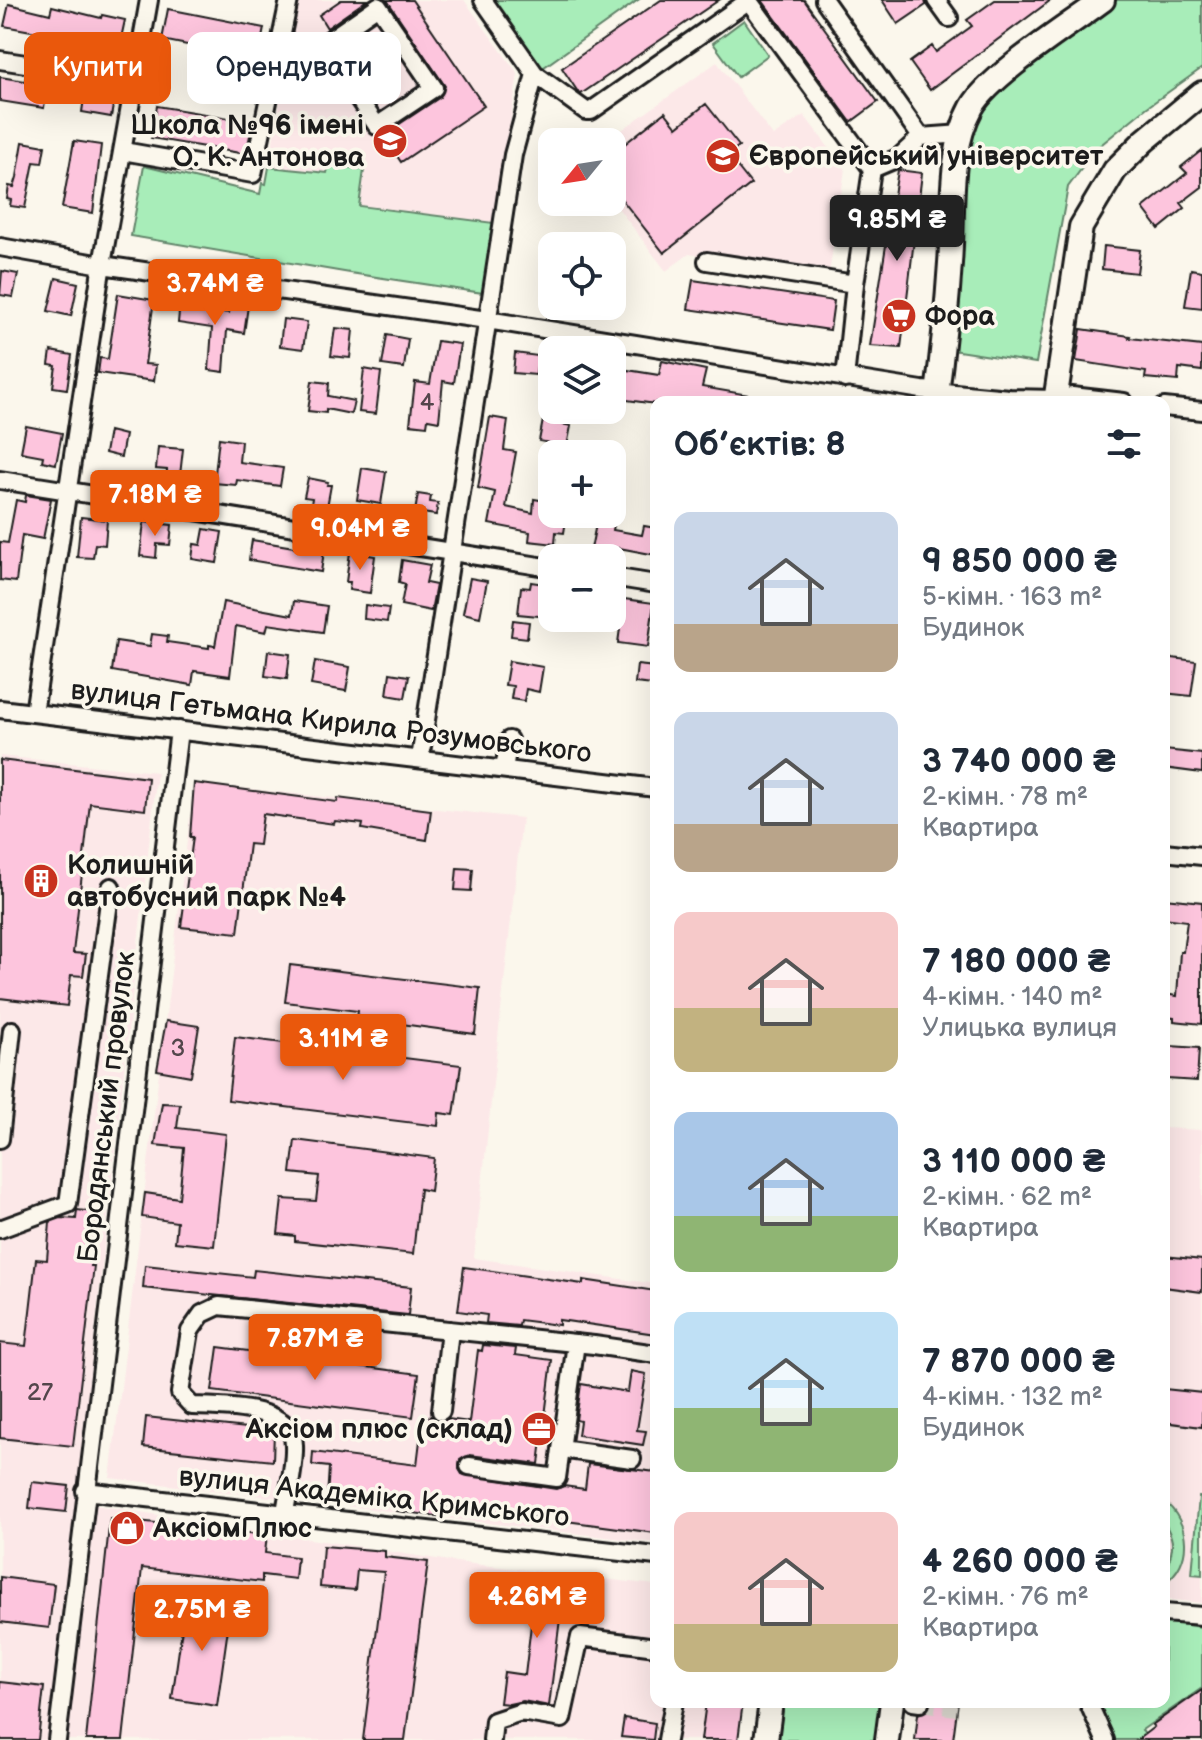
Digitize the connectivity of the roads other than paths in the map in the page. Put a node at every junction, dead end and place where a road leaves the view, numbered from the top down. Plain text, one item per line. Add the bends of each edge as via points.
1 (149, 0) edge
2 (289, 0) edge
3 (483, 0) edge
4 (748, 0) edge
5 (824, 0) edge
6 (936, 0) edge
7 (1103, 0) edge
8 (949, 18) dead end
9 (144, 32) edge
10 (0, 60) edge
11 (24, 64) edge
12 (535, 74) junction
13 (434, 88) joint
14 (1202, 93) edge
15 (132, 104) edge
16 (962, 134) junction
17 (921, 137) junction
18 (123, 151) junction
19 (872, 169) junction
20 (0, 247) edge
21 (707, 261) dead end
22 (102, 265) junction
23 (855, 284) junction
24 (487, 320) junction
25 (845, 379) junction
26 (937, 396) edge
27 (1057, 396) edge
28 (1170, 408) edge
29 (1202, 411) edge
30 (0, 480) edge
31 (67, 491) junction
32 (452, 552) junction
33 (538, 566) edge
34 (626, 579) edge
35 (650, 583) edge
36 (0, 709) edge
37 (34, 713) junction
38 (179, 730) junction
39 (509, 740) dead end
40 (420, 759) junction
41 (504, 769) junction
42 (650, 787) edge
43 (1170, 853) edge
44 (1202, 856) edge
45 (111, 887) dead end
46 (12, 1030) dead end
47 (0, 1139) edge
48 (0, 1229) edge
49 (450, 1330) junction
50 (576, 1343) junction
51 (650, 1353) edge
52 (441, 1411) dead end
53 (561, 1449) junction
54 (632, 1459) dead end
55 (469, 1466) dead end
56 (85, 1491) junction
57 (285, 1513) junction
58 (650, 1555) edge
59 (1170, 1613) edge
60 (1202, 1616) edge
61 (650, 1646) edge
62 (673, 1708) edge
63 (770, 1708) edge
64 (891, 1708) edge
65 (1091, 1708) edge
66 (57, 1740) edge
67 (492, 1740) edge
68 (667, 1740) edge
69 (766, 1740) edge
70 (887, 1740) edge
71 (1105, 1740) edge

1 - 9 street
2 - 18 street via 253,174
3 - 12 street
4 - 12 street via 591,111
4 - 19 street
5 - 17 street
6 - 8 street
7 - 16 main road via 991,84 972,107
10 - 11 street
12 - 24 street via 513,155
13 - 13 street via 378,6 322,45 377,126
14 - 27 main road via 1115,170 1081,227
15 - 18 street
16 - 17 street
16 - 26 main road
17 - 19 street via 898,158
18 - 22 street
19 - 23 street
20 - 22 street
21 - 23 street
22 - 24 street
22 - 31 street
23 - 25 street
24 - 25 street
24 - 32 street
25 - 26 street
28 - 29 street
30 - 31 street
31 - 32 street
31 - 37 street
32 - 33 street
32 - 40 street
34 - 35 street
36 - 37 street, вулиця Гетьмана Кирила Розумовського
37 - 38 street, вулиця Гетьмана Кирила Розумовського
38 - 40 street, вулиця Гетьмана Кирила Розумовського
38 - 56 street, Бородянський провулок
39 - 41 street
40 - 41 street, вулиця Гетьмана Кирила Розумовського
41 - 42 street, вулиця Гетьмана Кирила Розумовського
43 - 44 street
45 - 48 street via 68,1204
46 - 47 street
49 - 50 street
49 - 52 street
49 - 57 street via 219,1306 202,1314 190,1331 180,1393 192,1406 232,1407 276,1417 291,1431 295,1443
50 - 51 street
50 - 53 street
53 - 54 street
53 - 55 street via 557,1478
56 - 57 street, вулиця Академіка Кримського
56 - 66 street, Бородянський провулок
57 - 58 street, вулиця Академіка Кримського
59 - 60 street
61 - 67 street via 580,1637 562,1719 521,1712 494,1721
62 - 68 street
63 - 69 main road
64 - 70 main road
65 - 71 street

